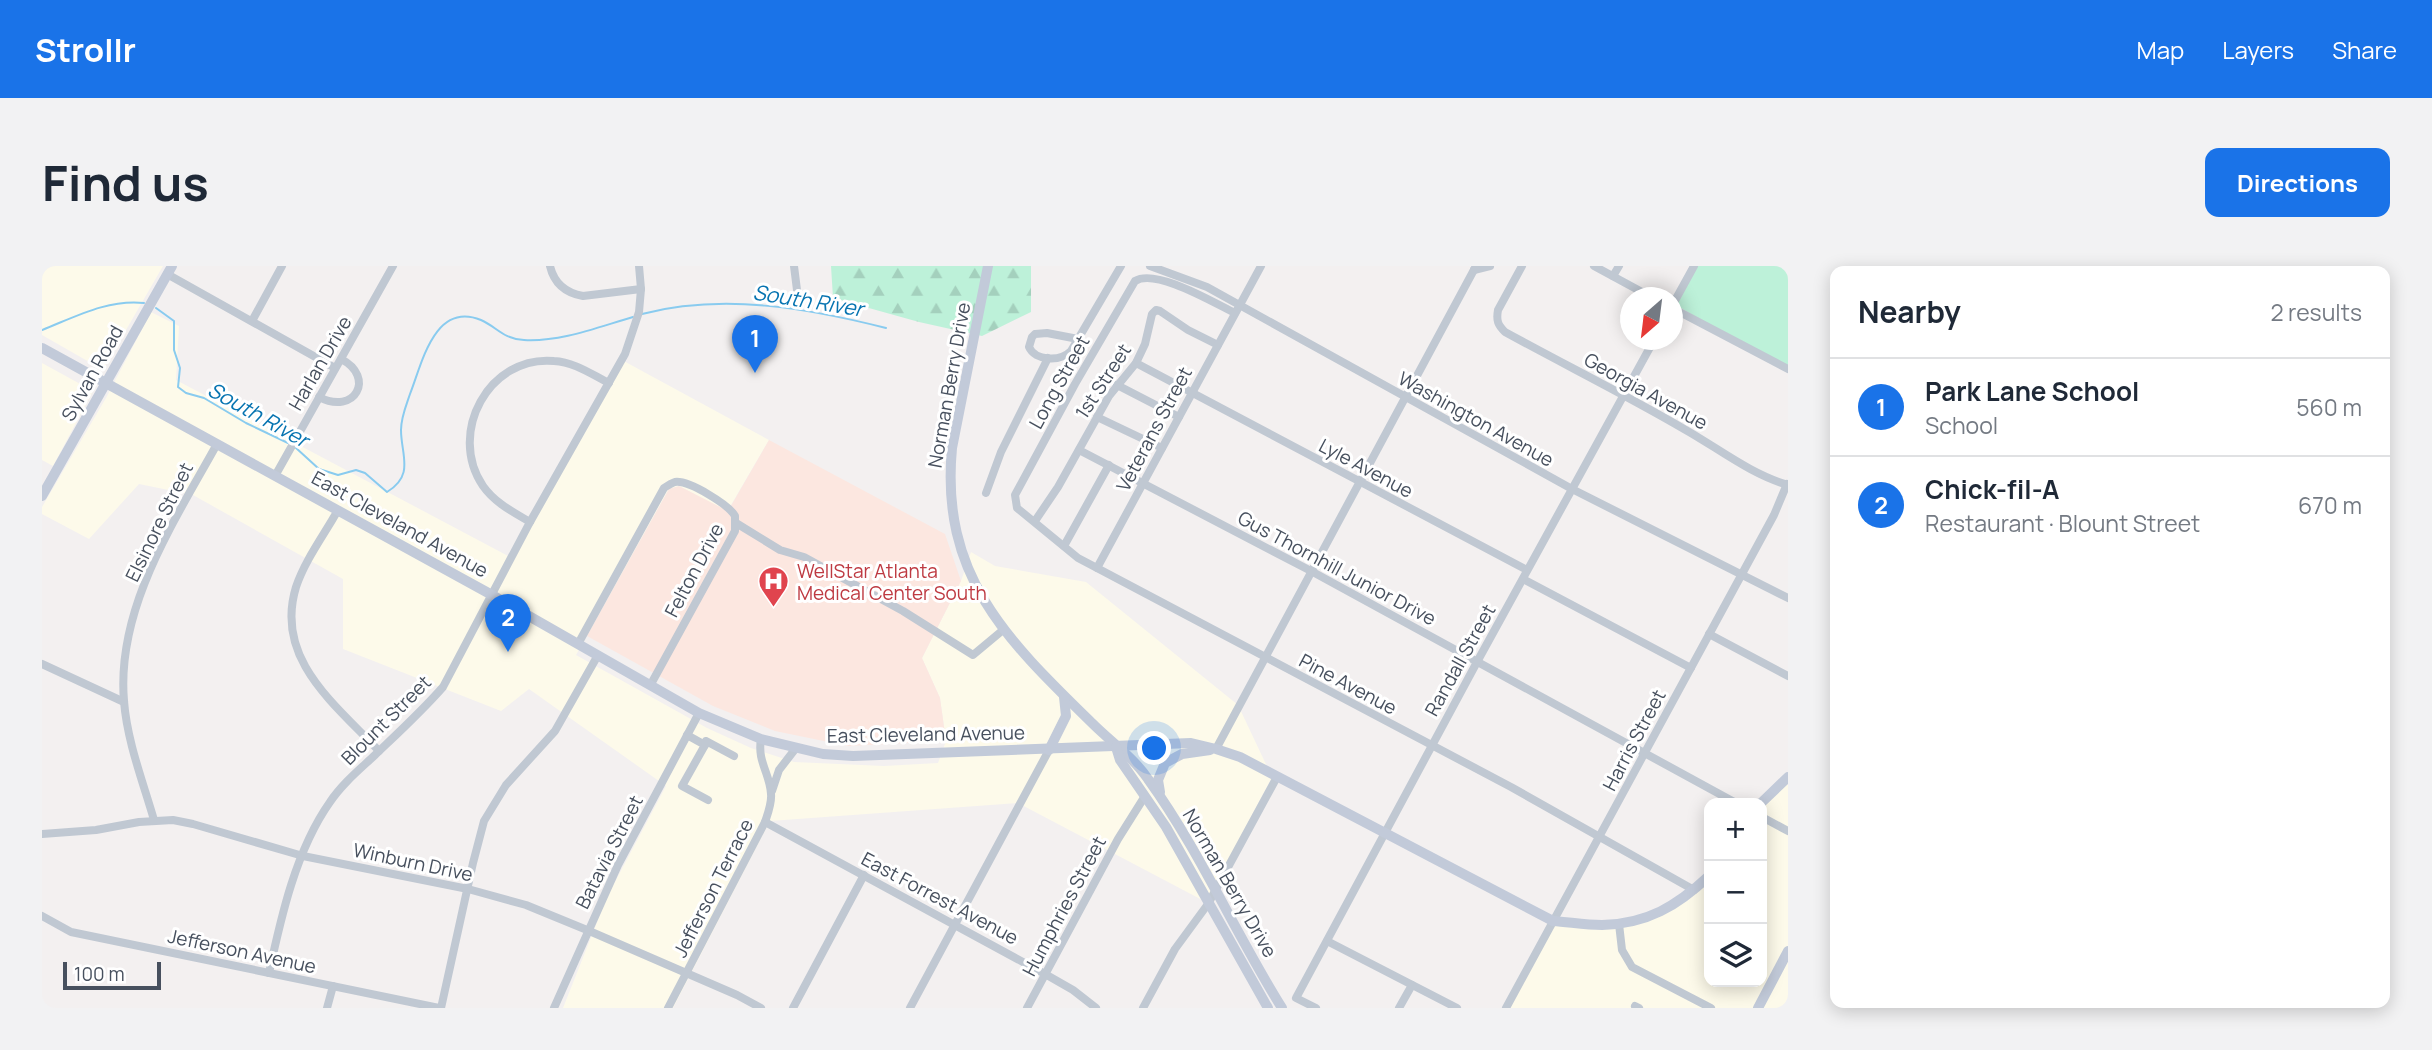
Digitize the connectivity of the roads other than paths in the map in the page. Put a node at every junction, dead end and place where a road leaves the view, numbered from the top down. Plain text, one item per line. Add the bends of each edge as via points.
1 (282, 266) edge
2 (393, 266) edge
3 (550, 266) edge
4 (639, 266) edge
5 (794, 266) edge
6 (988, 266) edge
7 (1121, 266) edge
8 (1150, 266) edge
9 (1261, 266) edge
10 (1490, 266) edge
11 (1522, 266) edge
12 (1594, 266) edge
13 (1619, 266) edge
14 (1694, 266) edge
15 (1475, 268) edge
16 (169, 270) edge
17 (1613, 276) junction
18 (1633, 287) edge
19 (1683, 287) edge
20 (641, 289) junction
21 (797, 290) dead end
22 (1237, 309) junction
23 (1683, 313) edge
24 (252, 321) junction
25 (1078, 339) junction
26 (1218, 345) junction
27 (42, 348) edge
28 (1649, 350) edge
29 (1048, 358) junction
30 (341, 359) junction
31 (1136, 363) junction
32 (335, 368) junction
33 (1788, 369) edge
34 (107, 383) junction
35 (609, 383) junction
36 (1117, 385) junction
37 (1192, 393) junction
38 (1624, 396) junction
39 (319, 397) junction
40 (1405, 398) junction
41 (1097, 417) junction
42 (1179, 417) junction
43 (216, 444) junction
44 (1162, 448) junction
45 (1079, 450) junction
46 (1109, 464) junction
47 (275, 475) junction
48 (1143, 482) junction
49 (1359, 483) junction
50 (1787, 484) edge
51 (1572, 489) junction
52 (986, 493) dead end
53 (42, 496) edge
54 (338, 510) junction
55 (1035, 521) junction
56 (530, 522) junction
57 (736, 523) junction
58 (1064, 546) junction
59 (1097, 568) junction
60 (1311, 571) junction
61 (1525, 575) junction
62 (1742, 575) junction
63 (492, 595) junction
64 (1788, 598) edge
65 (1003, 630) junction
66 (1709, 634) junction
67 (578, 644) junction
68 (598, 655) junction
69 (1264, 658) junction
70 (1477, 662) junction
71 (42, 664) edge
72 (1691, 668) junction
73 (1788, 676) edge
74 (651, 684) junction
75 (1063, 694) junction
76 (124, 702) junction
77 (699, 713) junction
78 (687, 735) junction
79 (761, 738) junction
80 (705, 745) junction
81 (1431, 746) junction
82 (1116, 747) junction
83 (796, 748) junction
84 (1216, 748) junction
85 (1049, 750) junction
86 (379, 751) junction
87 (1645, 753) junction
88 (734, 756) dead end
89 (1277, 777) junction
90 (1788, 777) edge
91 (771, 794) junction
92 (1145, 796) junction
93 (1727, 798) edge
94 (1766, 798) edge
95 (1161, 799) junction
96 (708, 800) dead end
97 (154, 820) junction
98 (1767, 820) edge
99 (765, 822) junction
100 (1788, 831) edge
101 (1385, 832) junction
102 (42, 834) edge
103 (1600, 836) junction
104 (303, 856) junction
105 (864, 875) junction
106 (1704, 881) edge
107 (468, 890) junction
108 (1214, 890) junction
109 (1694, 890) junction
110 (1208, 904) junction
111 (42, 916) edge
112 (1553, 921) junction
113 (1619, 923) junction
114 (956, 926) junction
115 (587, 930) junction
116 (1327, 940) junction
117 (1788, 951) edge
118 (269, 973) junction
119 (687, 973) junction
120 (1045, 974) junction
121 (1412, 985) junction
122 (333, 986) junction
123 (1695, 1004) edge
124 (327, 1008) edge
125 (440, 1008) edge
126 (554, 1008) edge
127 (668, 1008) edge
128 (761, 1008) edge
129 (793, 1008) edge
130 (911, 1008) edge
131 (1027, 1008) edge
132 (1096, 1008) edge
133 (1143, 1008) edge
134 (1268, 1008) edge
135 (1282, 1008) edge
136 (1316, 1008) edge
137 (1399, 1008) edge
138 (1457, 1008) edge
139 (1506, 1008) edge
140 (1711, 1008) edge
141 (1758, 1008) edge

1 - 24 street
2 - 30 street, Harlan Drive
3 - 20 street via 556,282 576,295
4 - 20 street, Blount Street
5 - 21 street
6 - 65 main road, Norman Berry Drive via 952,448 950,500 967,570
7 - 25 street
8 - 22 street, Washington Avenue via 1182,276
9 - 22 street, Veterans Street
10 - 15 street
11 - 38 street, Georgia Avenue via 1498,310 1498,325
12 - 17 street
13 - 17 street
14 - 19 street
15 - 40 street
16 - 24 street
16 - 34 main road, Sylvan Road
17 - 18 street
20 - 35 street, Blount Street via 633,335
22 - 26 street, Veterans Street
22 - 40 street, Washington Avenue
22 - 55 street, Long Street via 1173,284 1146,277 1135,281 1016,495 1017,508
23 - 33 street
24 - 32 street
25 - 29 street via 1065,357
25 - 29 street via 1035,334 1030,351
26 - 31 street, 1st Street via 1156,310
26 - 37 street, Veterans Street
27 - 34 main road, East Cleveland Avenue
28 - 38 street, Randall Street
29 - 52 street via 1000,452
30 - 32 street, Harlan Drive
30 - 39 street via 355,368 359,383 355,394 338,404
31 - 36 street, 1st Street
31 - 37 street, Lyle Avenue
32 - 39 street, Harlan Drive
34 - 43 main road, East Cleveland Avenue
34 - 53 main road, Sylvan Road
35 - 56 street, Blount Street
35 - 56 street via 571,364 538,361 505,374 480,400 469,434 475,471 495,500
36 - 41 street, 1st Street
36 - 42 street
37 - 42 street, Veterans Street
37 - 49 street, Lyle Avenue
38 - 50 street, Georgia Avenue
38 - 51 street, Randall Street
39 - 47 street, Harlan Drive
40 - 49 street
40 - 51 street, Washington Avenue
41 - 44 street
41 - 45 street, 1st Street
42 - 44 street, Veterans Street
43 - 47 main road, East Cleveland Avenue
43 - 76 street, Elsinore Street via 143,587 127,651
44 - 48 street, Veterans Street
45 - 46 street, Gus Thornhill Junior Drive
45 - 55 street, 1st Street
46 - 48 street, Gus Thornhill Junior Drive
46 - 58 street
47 - 54 main road, East Cleveland Avenue
48 - 59 street, Veterans Street
48 - 60 street, Gus Thornhill Junior Drive
49 - 60 street
49 - 61 street, Lyle Avenue
50 - 62 street, Harris Street
51 - 61 street, Randall Street
51 - 62 street, Washington Avenue
54 - 63 main road, East Cleveland Avenue
54 - 86 street via 297,586 293,639 312,677
55 - 58 street, Long Street
56 - 63 street, Blount Street
57 - 65 street via 903,611 973,655
57 - 67 street, Felton Drive via 726,505 685,483 674,482 664,488
57 - 74 street, Felton Drive
58 - 59 street, Long Street
59 - 69 street, Pine Avenue
60 - 69 street
60 - 70 street, Gus Thornhill Junior Drive
61 - 70 street, Randall Street
61 - 72 street, Lyle Avenue
62 - 64 street, Washington Avenue
62 - 66 street, Harris Street
63 - 67 main road, East Cleveland Avenue
63 - 86 street, Blount Street via 443,687
65 - 75 main road, Norman Berry Drive
66 - 72 street, Harris Street
66 - 73 street
67 - 68 main road, East Cleveland Avenue
68 - 74 main road, East Cleveland Avenue
68 - 107 street via 555,731 492,806 479,838
69 - 81 street, Pine Avenue
69 - 84 street
70 - 81 street, Randall Street
70 - 87 street, Gus Thornhill Junior Drive
71 - 76 street
72 - 87 street, Harris Street
74 - 77 main road, East Cleveland Avenue
75 - 82 main road, Norman Berry Drive
75 - 85 main road via 1066,716
76 - 97 street, Elsinore Street
77 - 78 street, Batavia Street
77 - 79 main road, East Cleveland Avenue
78 - 80 street
78 - 115 street, Batavia Street
79 - 83 main road, East Cleveland Avenue
79 - 91 street, Jefferson Terrace via 761,763
80 - 88 street via 706,741
80 - 96 street via 682,786
81 - 101 street, Randall Street
81 - 103 street, Pine Avenue
82 - 84 main road, East Cleveland Avenue via 1191,743
82 - 85 main road, East Cleveland Avenue
82 - 92 main road, Norman Berry Drive
82 - 95 main road, Norman Berry Drive via 1131,758
83 - 85 main road, East Cleveland Avenue via 853,756
83 - 91 street via 779,771
84 - 89 main road, East Cleveland Avenue
84 - 95 main road via 1182,754 1165,763 1158,780
85 - 114 street
86 - 104 street, Blount Street via 330,801
87 - 93 street, Gus Thornhill Junior Drive
87 - 103 street, Harris Street
89 - 101 main road, East Cleveland Avenue
89 - 108 street
90 - 94 main road
91 - 99 street, Jefferson Terrace
92 - 110 main road, Norman Berry Drive
92 - 120 street, Humphries Street
95 - 108 main road, Norman Berry Drive
97 - 102 street, Winburn Drive via 96,831
97 - 104 street, Winburn Drive via 193,824
98 - 100 street
99 - 105 street, East Forrest Avenue
99 - 119 street, Jefferson Terrace
101 - 112 main road, East Cleveland Avenue
101 - 116 street, Randall Street
103 - 109 street, Pine Avenue
103 - 112 street, Harris Street
104 - 107 street, Winburn Drive
104 - 118 street, Blount Street via 284,902
105 - 114 street, East Forrest Avenue
105 - 129 street
106 - 109 main road, East Cleveland Avenue
107 - 115 street, Winburn Drive via 526,905
107 - 125 street
108 - 110 street
108 - 135 main road, Norman Berry Drive
109 - 113 main road, East Cleveland Avenue via 1674,906
110 - 133 street via 1175,948
110 - 134 main road, Norman Berry Drive
111 - 118 street, Jefferson Avenue via 71,932
112 - 113 main road, East Cleveland Avenue
112 - 139 street, Harris Street
113 - 123 street via 1622,950 1632,967
114 - 120 street, East Forrest Avenue
114 - 130 street
115 - 119 street, Winburn Drive
115 - 126 street, Batavia Street
116 - 121 street
116 - 136 street, Randall Street via 1297,998
117 - 141 main road
118 - 122 street, Jefferson Avenue
119 - 127 street, Jefferson Terrace
119 - 128 street, Winburn Drive
120 - 131 street, Humphries Street
120 - 132 street, East Forrest Avenue
121 - 137 street
121 - 138 street
122 - 124 street
122 - 125 street, Jefferson Avenue
123 - 140 street

